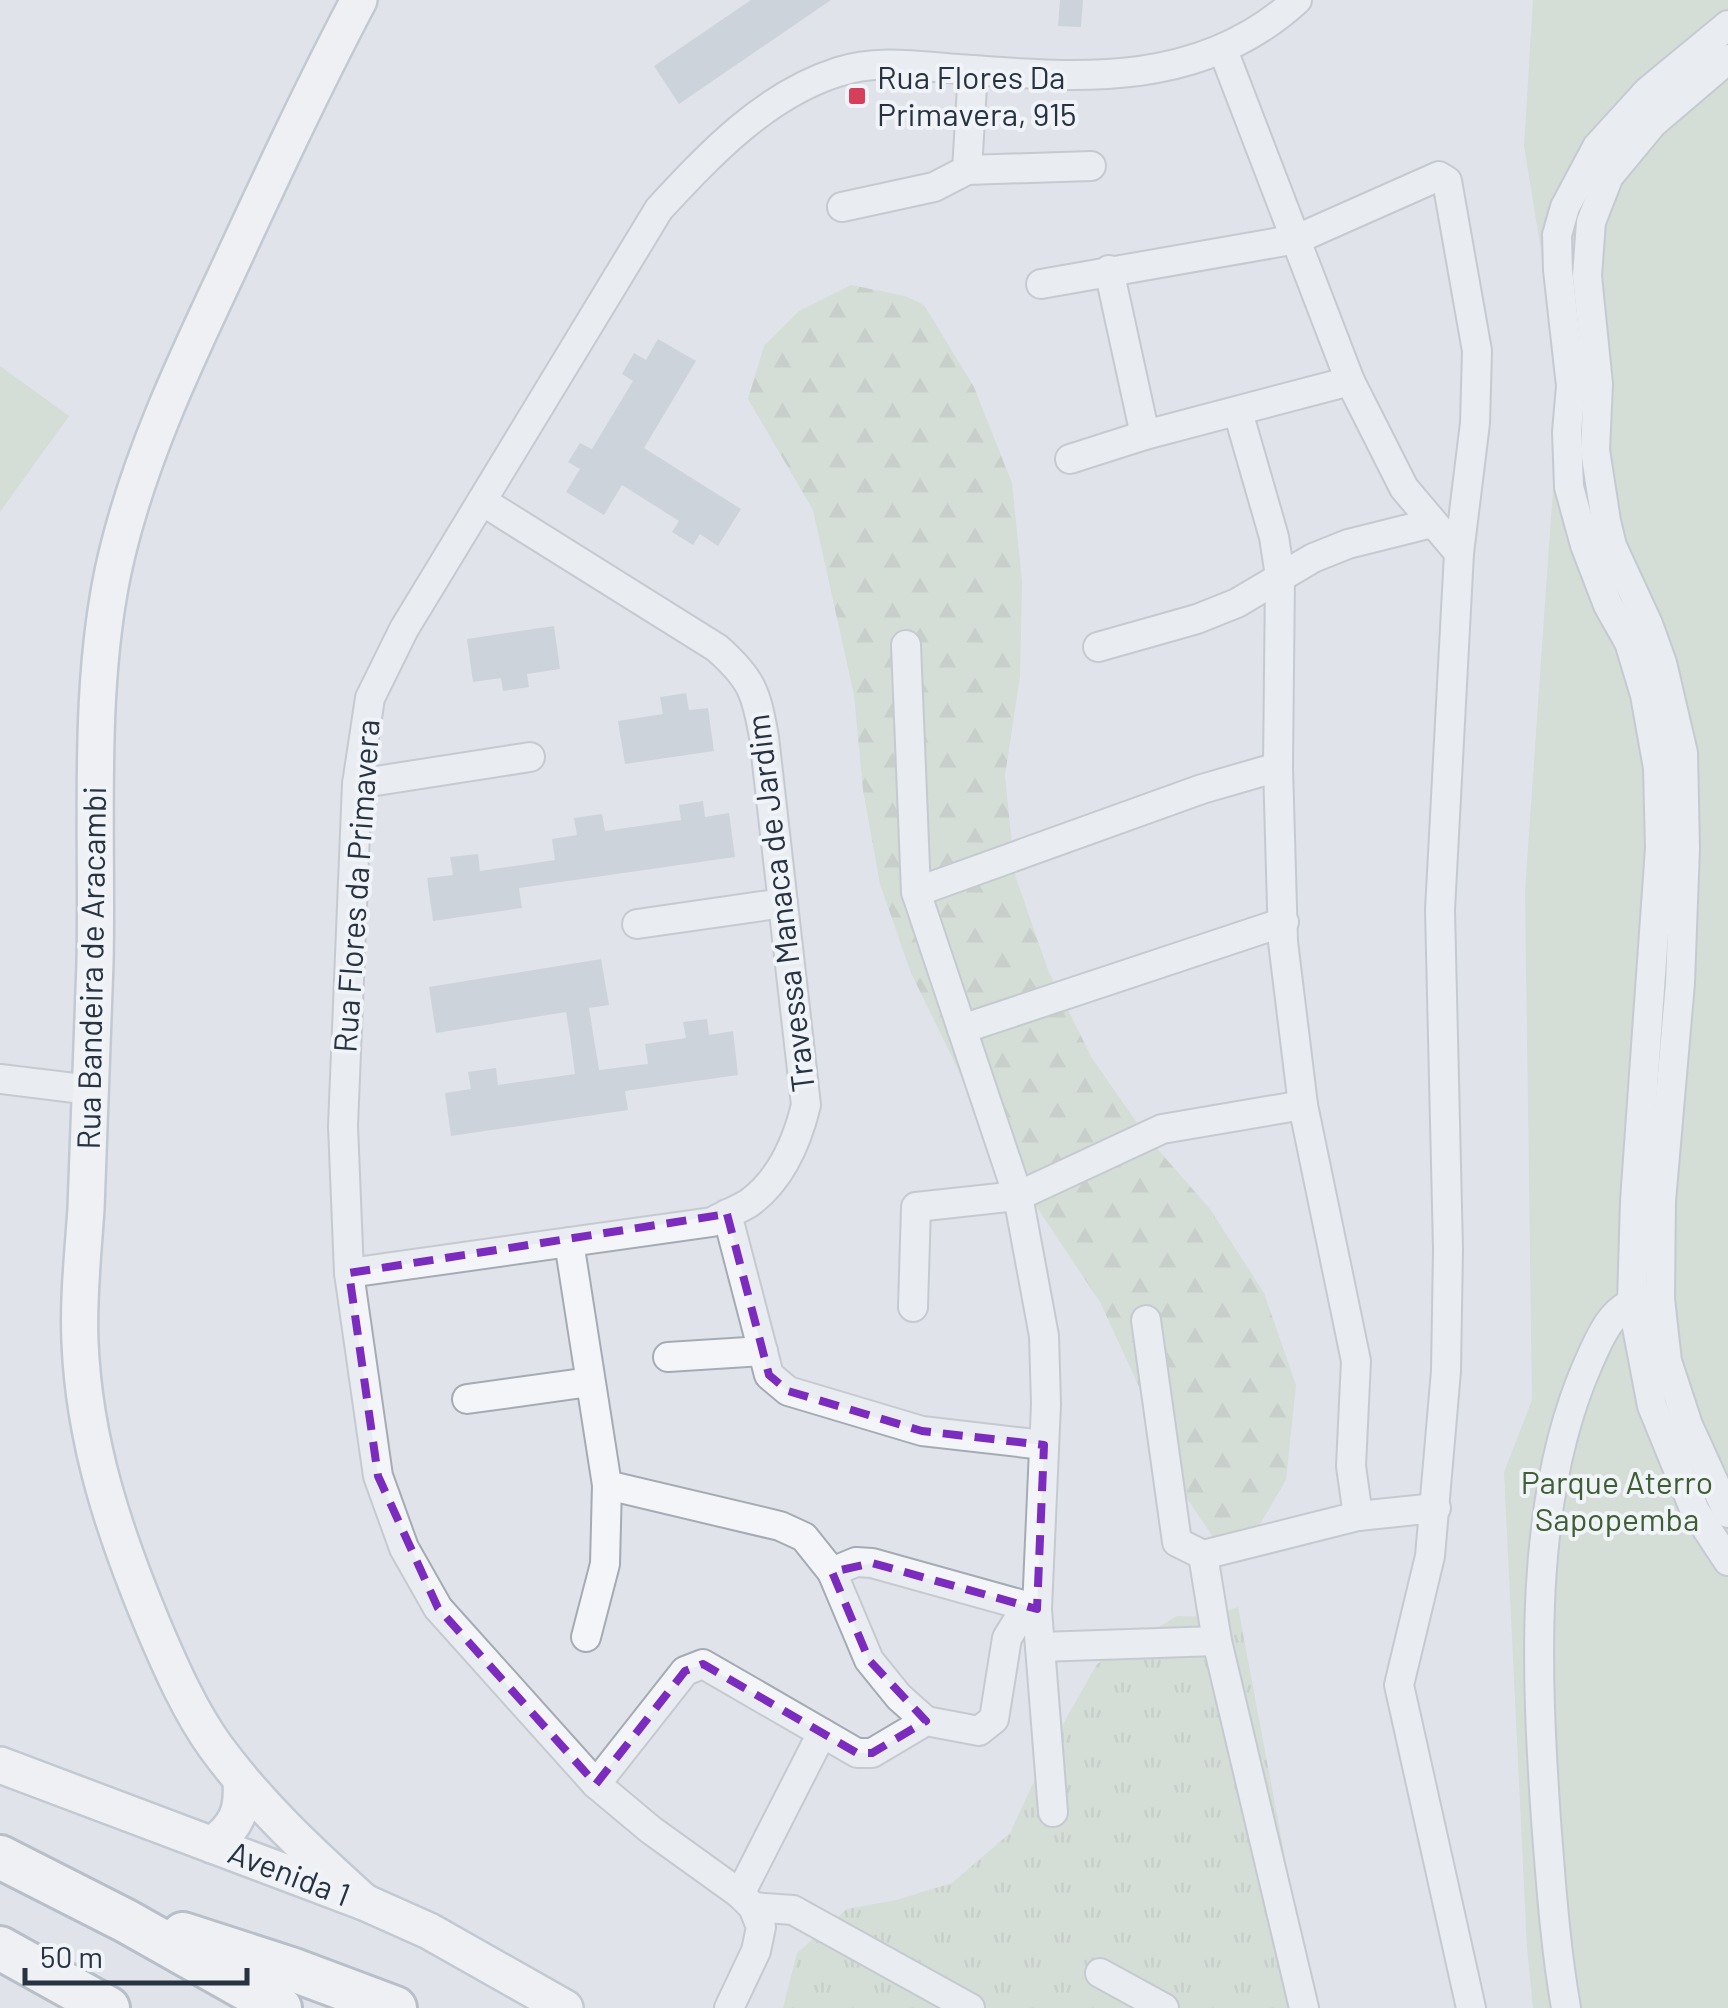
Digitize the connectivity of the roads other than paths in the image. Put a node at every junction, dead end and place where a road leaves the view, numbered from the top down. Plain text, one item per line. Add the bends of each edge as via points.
1 (358, 0) edge
2 (1296, 0) edge
3 (1728, 25) edge
4 (1223, 50) junction
5 (1728, 59) edge
6 (973, 70) junction
7 (1091, 166) dead end
8 (967, 170) junction
9 (842, 206) dead end
10 (1297, 240) junction
11 (1110, 270) junction
12 (1041, 284) dead end
13 (1350, 382) junction
14 (1238, 412) junction
15 (1146, 435) junction
16 (1070, 459) dead end
17 (482, 500) junction
18 (1432, 522) junction
19 (1458, 553) junction
20 (1280, 576) junction
21 (906, 645) dead end
22 (1098, 647) dead end
23 (530, 757) dead end
24 (1278, 767) junction
25 (357, 784) junction
26 (916, 892) junction
27 (783, 903) junction
28 (1284, 922) junction
29 (637, 924) dead end
30 (962, 1029) junction
31 (0, 1079) edge
32 (91, 1090) junction
33 (1303, 1104) junction
34 (1018, 1196) junction
35 (727, 1214) junction
36 (569, 1242) junction
37 (349, 1272) junction
38 (1646, 1300) junction
39 (913, 1307) dead end
40 (1146, 1320) dead end
41 (763, 1351) junction
42 (668, 1357) dead end
43 (590, 1382) junction
44 (467, 1399) dead end
45 (1044, 1446) junction
46 (606, 1485) junction
47 (1436, 1508) junction
48 (1728, 1512) edge
49 (1358, 1516) junction
50 (1203, 1554) junction
51 (1728, 1561) edge
52 (832, 1572) junction
53 (1037, 1610) junction
54 (586, 1637) dead end
55 (1217, 1641) junction
56 (1040, 1646) junction
57 (926, 1721) junction
58 (822, 1732) junction
59 (0, 1765) edge
60 (242, 1781) junction
61 (596, 1784) junction
62 (1053, 1812) dead end
63 (212, 1845) junction
64 (12, 1863) edge
65 (747, 1900) junction
66 (364, 1902) junction
67 (126, 1921) junction
68 (0, 1948) edge
69 (1100, 1973) dead end
70 (95, 2003) edge
71 (280, 2008) edge
72 (395, 2008) edge
73 (565, 2008) edge
74 (729, 2008) edge
75 (970, 2008) edge
76 (1164, 2008) edge
77 (1304, 2008) edge
78 (1471, 2008) edge
79 (1566, 2008) edge

1 - 32 main road, Rua Bandeira de Aracambi via 180,375 117,554 97,720
2 - 4 street, Rua Flores da Primavera
3 - 38 street via 1648,92 1597,147 1565,206 1557,236 1571,386 1569,487 1590,560 1629,642 1658,768 1660,848 1634,1201
4 - 6 street, Rua Flores da Primavera via 1135,74
4 - 10 street
5 - 38 street via 1654,123 1609,176 1591,222 1587,276 1598,384 1595,450 1606,520 1662,663 1683,753 1680,983
6 - 8 street
6 - 17 street, Rua Flores da Primavera via 892,64 840,71 794,91 700,165 659,209
7 - 8 street
8 - 9 street via 934,187
10 - 11 street
10 - 13 street
10 - 19 street via 1439,176 1447,181 1477,352 1476,423
11 - 12 street
11 - 15 street
13 - 14 street
13 - 18 street via 1404,488
14 - 15 street
14 - 20 street
15 - 16 street
17 - 25 street, Rua Flores da Primavera via 370,698
17 - 27 street, Travessa Manaca de Jardim via 717,648 742,671 757,700
18 - 19 street
18 - 20 street via 1348,544
19 - 47 street via 1440,910 1448,1248
20 - 22 street via 1224,608
20 - 24 street
21 - 26 street
23 - 25 street
24 - 26 street
24 - 28 street
25 - 37 street, Rua Flores da Primavera via 343,1126
26 - 30 street
27 - 29 street
27 - 35 street, Travessa Manaca de Jardim via 806,1105 784,1164 750,1202
28 - 30 street
28 - 33 street
30 - 34 street
31 - 32 street
32 - 60 main road, Rua Bandeira de Aracambi via 80,1337 85,1411 103,1492 134,1581 172,1669
33 - 34 street via 1162,1129
33 - 49 street via 1356,1361 1350,1466
34 - 39 street via 916,1207
34 - 45 street via 1044,1336
35 - 36 street, Travessa Manaca de Jardim via 712,1222
35 - 41 street
36 - 37 street, Travessa Manaca de Jardim
36 - 43 street
37 - 61 street, Rua Flores da Primavera via 378,1476 404,1548 438,1608
38 - 48 street via 1688,1425
38 - 51 street via 1652,1406 1695,1511
38 - 79 street via 1616,1314 1601,1335 1569,1406 1552,1480 1540,1623 1540,1726
40 - 50 street via 1173,1530 1177,1542
41 - 42 street
41 - 45 street via 769,1375 788,1391 922,1431
43 - 44 street
43 - 46 street
45 - 53 street
46 - 52 street via 780,1526 804,1537
46 - 54 street via 605,1564
47 - 49 street
47 - 78 street via 1399,1685
49 - 50 street
50 - 55 street
52 - 53 street via 872,1563
52 - 57 street via 869,1660
53 - 56 street
53 - 57 street via 1020,1616 1007,1638 994,1719 979,1731
55 - 56 street
55 - 77 street
56 - 62 street
57 - 58 street via 872,1753 857,1753
58 - 61 street via 703,1664 684,1671
58 - 65 street
59 - 63 main road, Avenida 1
60 - 63 main road via 238,1820
60 - 66 main road, Rua Bandeira de Aracambi
61 - 65 street, Rua Flores da Primavera
63 - 66 main road, Avenida 1
64 - 67 highway
65 - 74 street via 761,1927
65 - 75 street via 793,1910
66 - 73 main road, Avenida 1
67 - 71 highway
67 - 72 highway via 212,1941
68 - 70 highway
69 - 76 street

